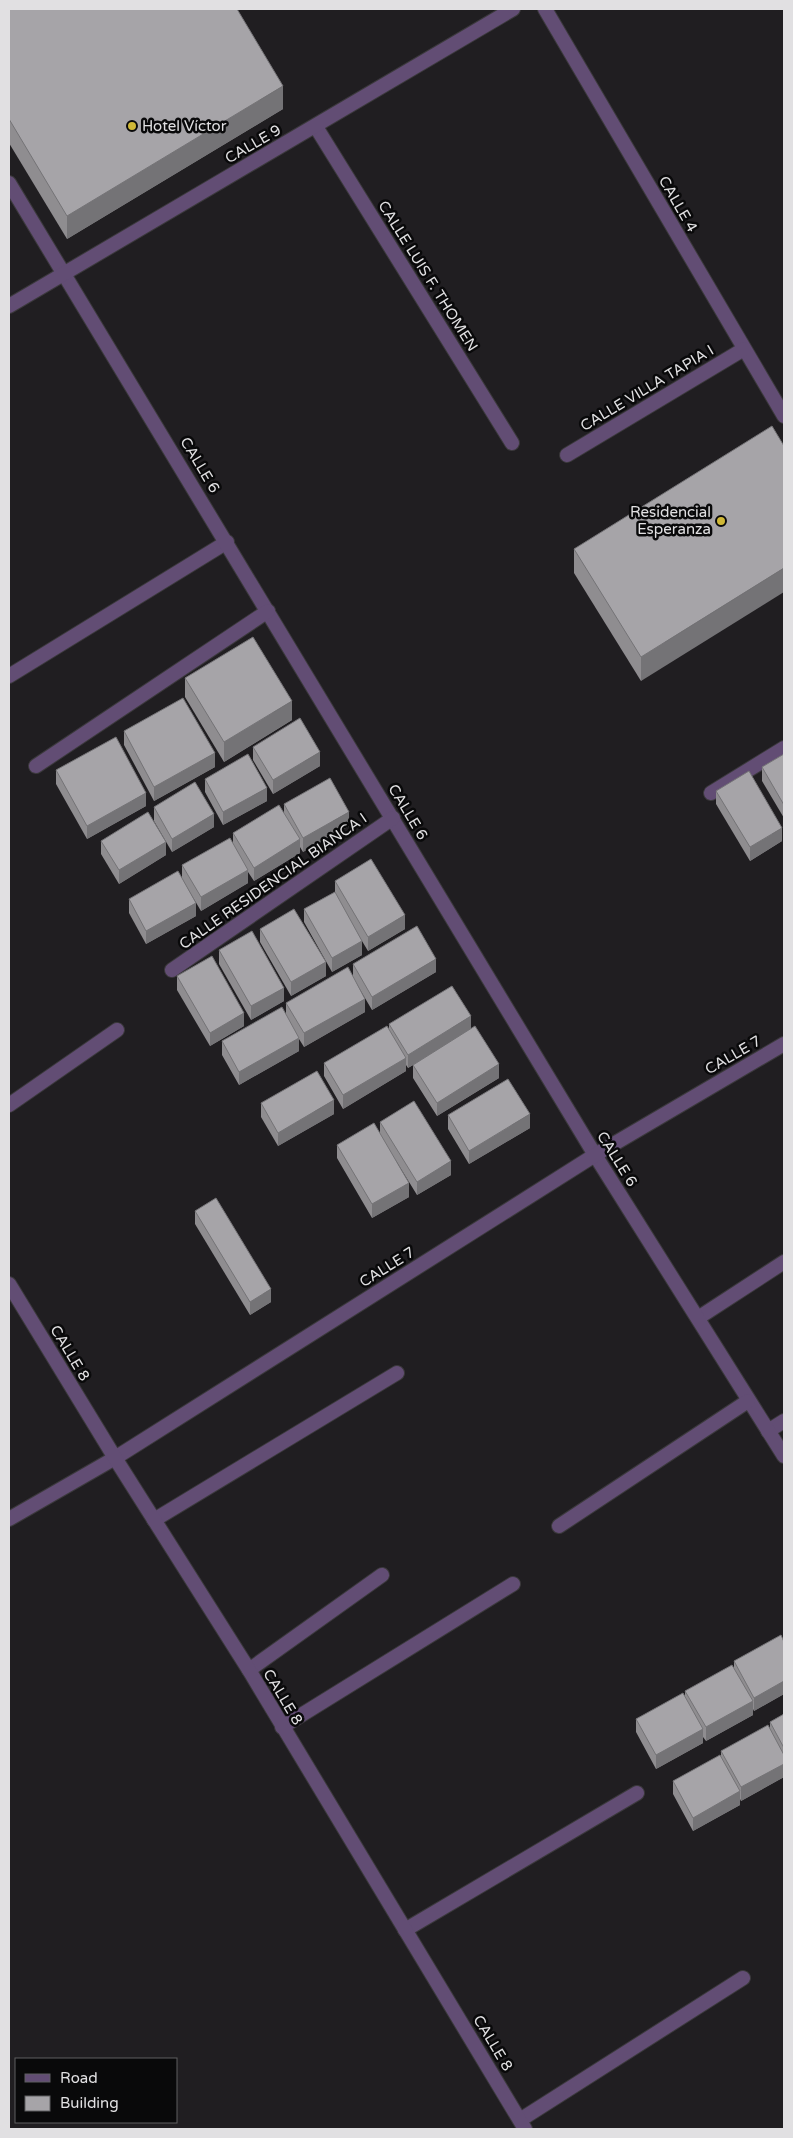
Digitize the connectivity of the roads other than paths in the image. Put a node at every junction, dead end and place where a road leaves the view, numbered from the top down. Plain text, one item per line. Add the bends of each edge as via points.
1 (513, 9) edge
2 (545, 9) edge
3 (316, 126) junction
4 (9, 183) edge
5 (64, 272) junction
6 (9, 306) edge
7 (744, 349) junction
8 (784, 416) edge
9 (512, 443) dead end
10 (567, 455) dead end
11 (227, 542) junction
12 (268, 611) junction
13 (9, 676) edge
14 (784, 748) edge
15 (36, 766) dead end
16 (711, 793) dead end
17 (393, 818) junction
18 (172, 970) dead end
19 (116, 1030) dead end
20 (784, 1044) edge
21 (9, 1105) edge
22 (595, 1155) junction
23 (784, 1262) edge
24 (9, 1284) edge
25 (698, 1318) junction
26 (396, 1373) dead end
27 (748, 1402) junction
28 (784, 1421) edge
29 (768, 1431) junction
30 (784, 1456) edge
31 (114, 1458) junction
32 (9, 1519) edge
33 (154, 1520) junction
34 (559, 1526) dead end
35 (382, 1575) dead end
36 (513, 1584) dead end
37 (248, 1670) junction
38 (282, 1727) junction
39 (637, 1793) dead end
40 (405, 1930) junction
41 (743, 1978) dead end
42 (523, 2125) edge

1 - 3 street, CALLE 9
2 - 7 street, CALLE 4
3 - 5 street, CALLE 9
3 - 9 street, CALLE LUIS F. THOMEN
4 - 5 street, CALLE 6
5 - 6 street, CALLE 9
5 - 11 street, CALLE 6
7 - 8 street, CALLE 4
7 - 10 street, CALLE VILLA TAPIA I
11 - 12 street, CALLE 6
11 - 13 street
12 - 15 street
12 - 17 street, CALLE 6
14 - 16 street
17 - 18 street, CALLE RESIDENCIAL BIANCA I
17 - 22 street, CALLE 6
19 - 21 street
20 - 22 street, CALLE 7
22 - 25 street, CALLE 6
22 - 31 street, CALLE 7
23 - 25 street
24 - 31 street, CALLE 8
25 - 27 street, CALLE 6
26 - 33 street
27 - 29 street, CALLE 6
27 - 34 street
28 - 29 street
29 - 30 street, CALLE 6
31 - 32 street, CALLE 7
31 - 33 street, CALLE 8
33 - 37 street, CALLE 8
35 - 37 street
36 - 38 street
37 - 38 street, CALLE 8
38 - 40 street, CALLE 8
39 - 40 street
40 - 42 street, CALLE 8
41 - 42 street

